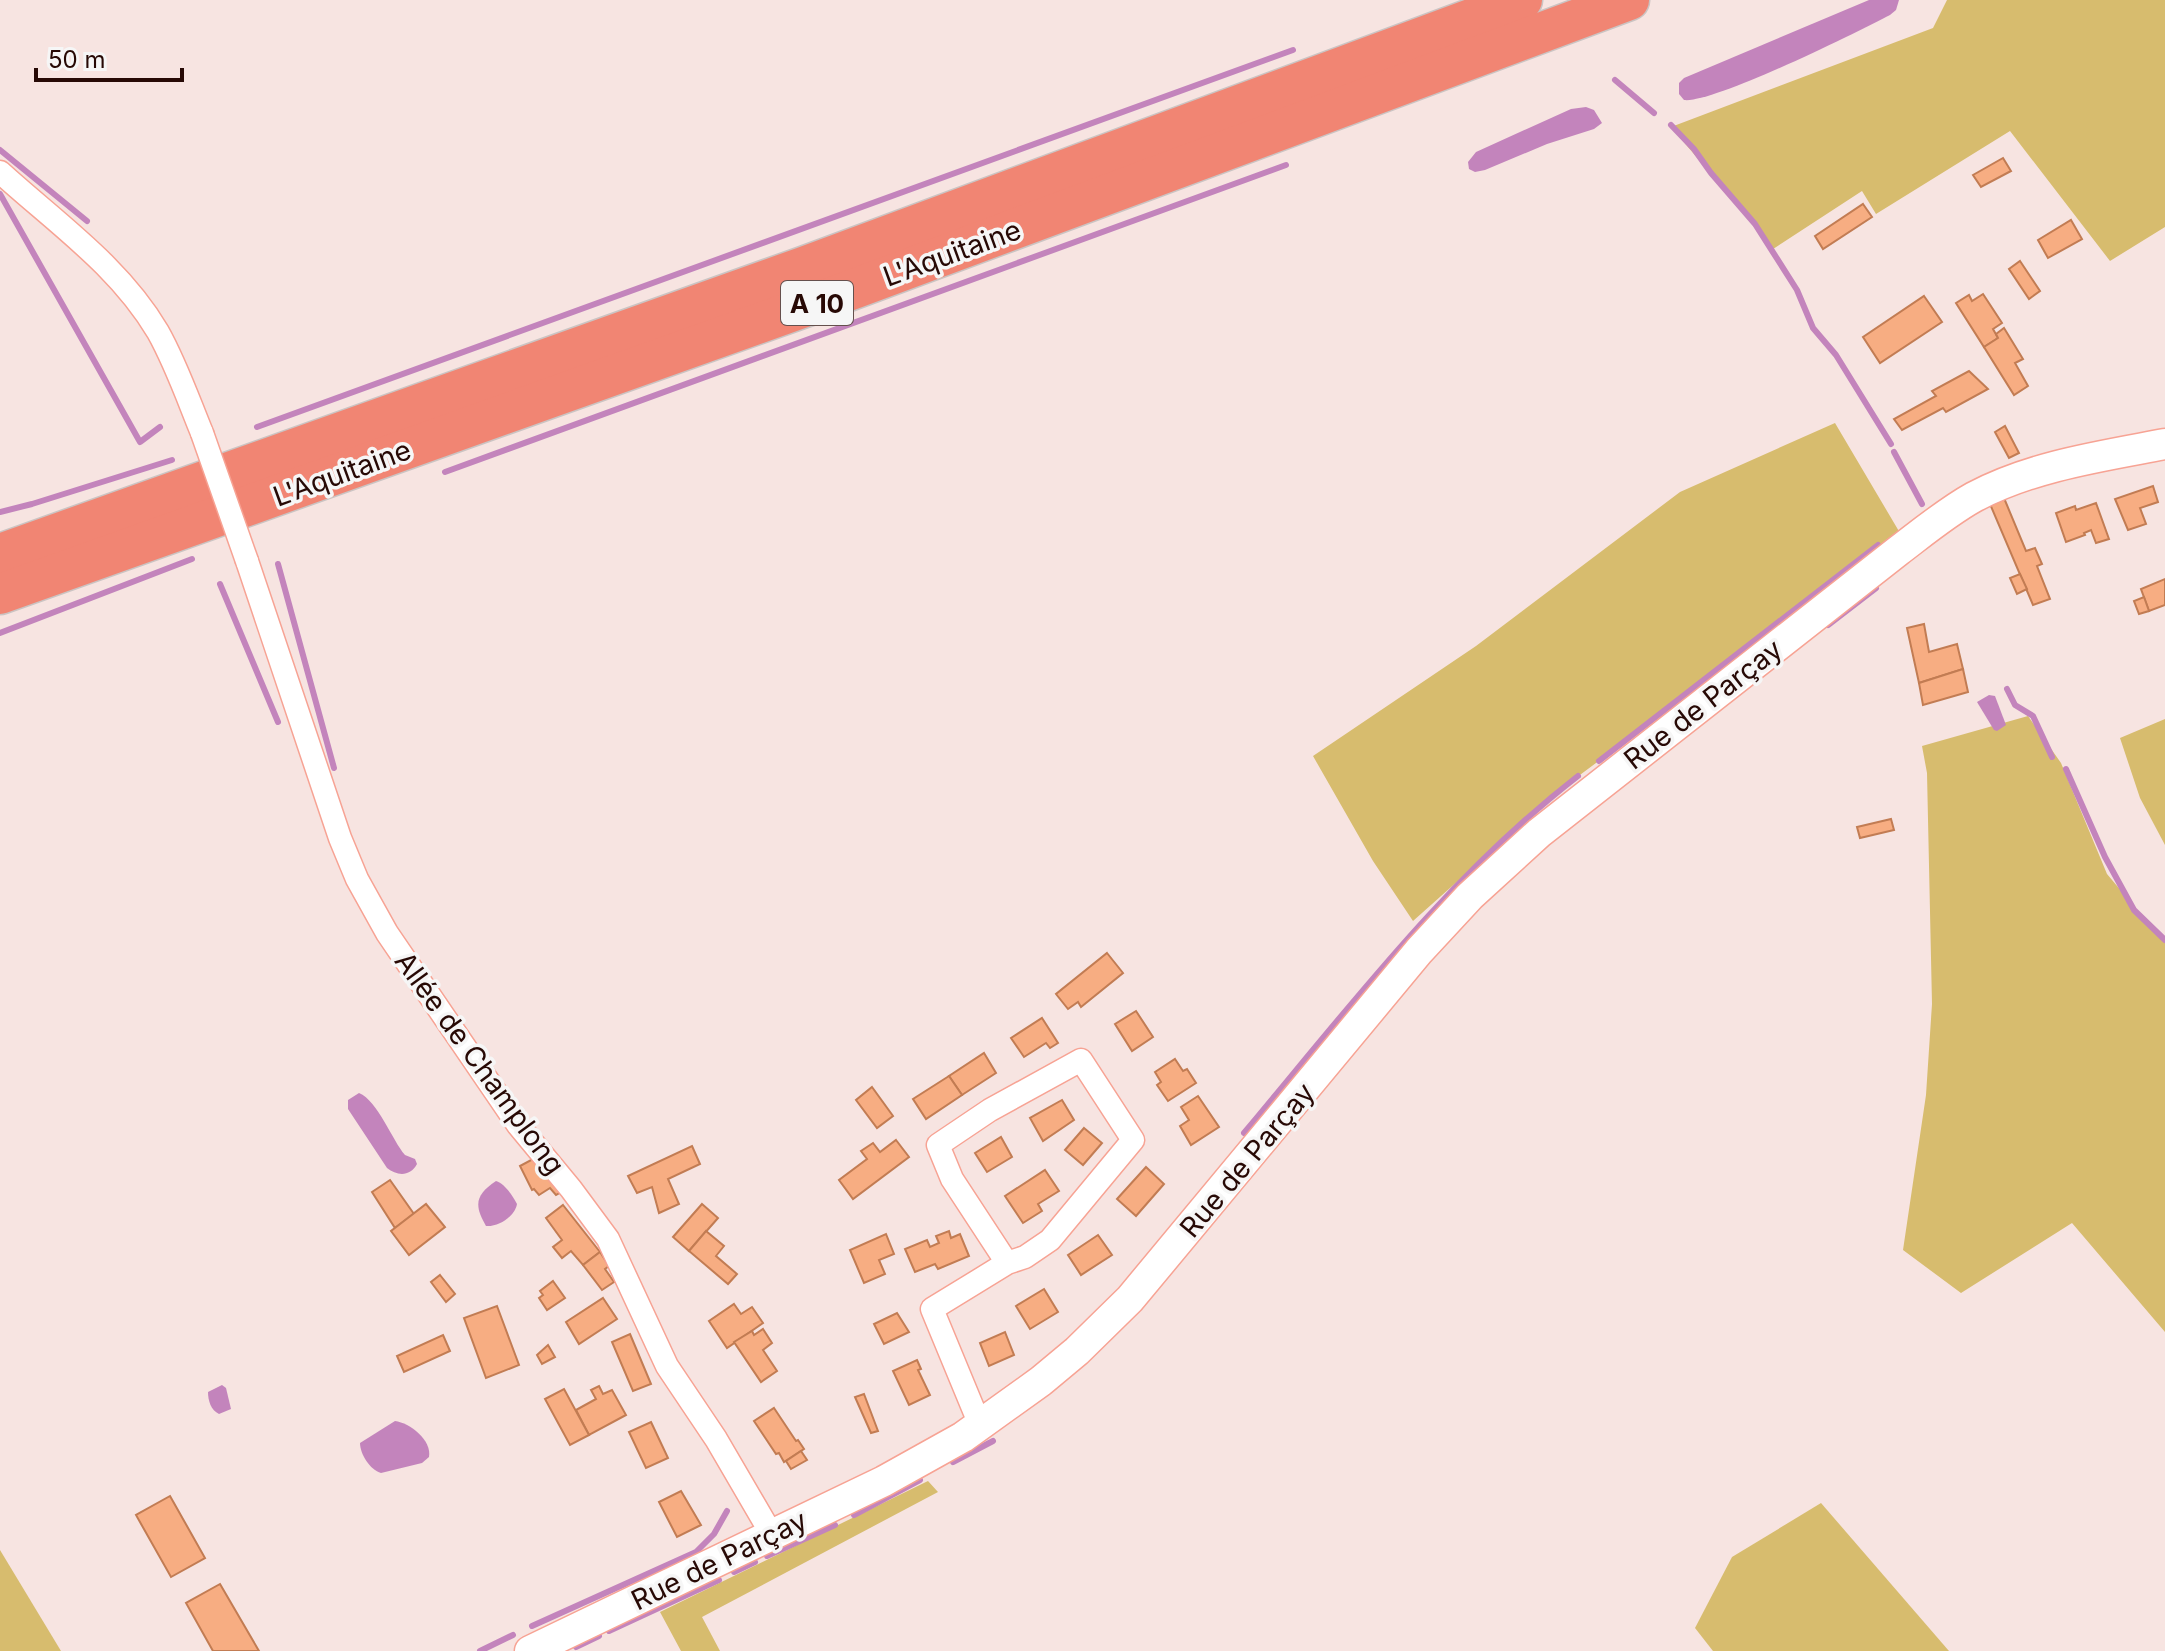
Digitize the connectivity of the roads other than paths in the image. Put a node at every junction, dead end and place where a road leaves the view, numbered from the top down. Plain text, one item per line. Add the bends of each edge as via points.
1 (1522, 0) edge
2 (1629, 0) edge
3 (0, 172) edge
4 (2165, 444) edge
5 (0, 554) edge
6 (0, 594) edge
7 (1007, 1263) junction
8 (980, 1425) junction
9 (772, 1535) junction
10 (530, 1651) edge

1 - 5 highway, L'Aquitaine / A 10 via 803,267
2 - 6 highway, L'Aquitaine / A 10 via 816,303
3 - 9 street, Allée de Champlong, bridge via 88,248 157,330 202,433 340,838 370,904 518,1125 608,1239 667,1366
4 - 8 street, Rue de Parçay via 2023,476 1975,496 1539,833 1419,951 1130,1299 1077,1351
7 - 7 street via 1050,1240 1133,1140 1081,1060 938,1145 952,1179
7 - 8 street via 932,1309
8 - 9 street, Rue de Parçay via 913,1466
9 - 10 street, Rue de Parçay

